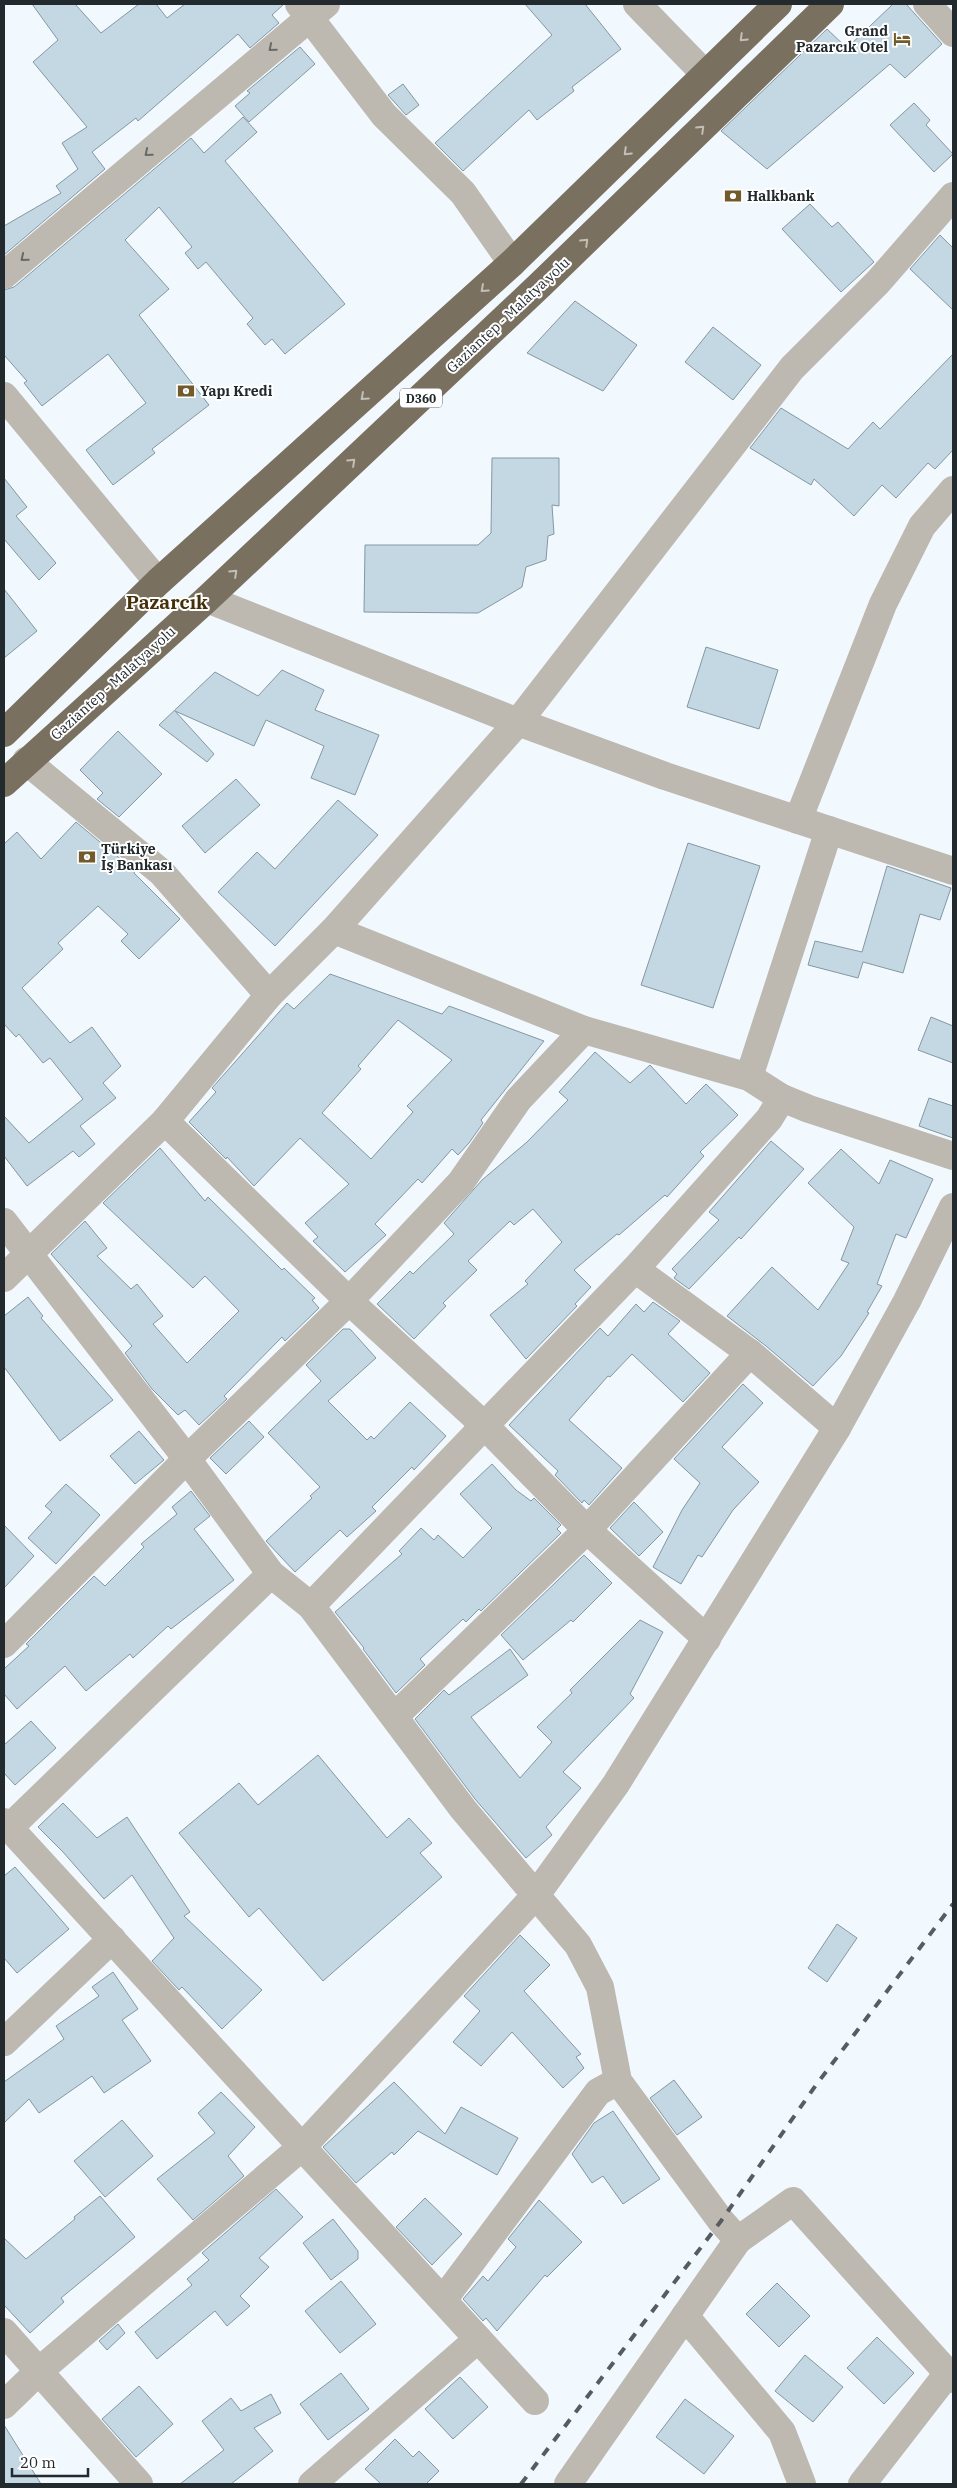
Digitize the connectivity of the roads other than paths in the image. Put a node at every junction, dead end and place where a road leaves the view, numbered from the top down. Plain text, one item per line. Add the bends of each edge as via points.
1 (637, 4) edge
2 (778, 4) edge
3 (830, 4) edge
4 (927, 4) edge
5 (311, 8) edge
6 (953, 33) edge
7 (705, 74) junction
8 (953, 196) edge
9 (512, 263) junction
10 (4, 275) edge
11 (4, 396) edge
12 (953, 490) edge
13 (158, 582) junction
14 (207, 598) junction
15 (518, 722) junction
16 (4, 732) edge
17 (26, 761) junction
18 (4, 783) edge
19 (798, 820) junction
20 (829, 830) junction
21 (953, 871) edge
22 (334, 930) junction
23 (269, 995) junction
24 (584, 1030) junction
25 (749, 1077) junction
26 (782, 1098) junction
27 (165, 1121) junction
28 (953, 1156) edge
29 (953, 1207) edge
30 (4, 1222) edge
31 (29, 1253) junction
32 (635, 1269) junction
33 (4, 1278) edge
34 (349, 1301) junction
35 (750, 1353) junction
36 (484, 1425) junction
37 (836, 1428) junction
38 (188, 1459) junction
39 (587, 1530) junction
40 (271, 1574) junction
41 (311, 1606) junction
42 (707, 1639) junction
43 (4, 1644) edge
44 (395, 1716) junction
45 (6, 1825) edge
46 (536, 1895) junction
47 (112, 1939) junction
48 (4, 2042) edge
49 (618, 2080) junction
50 (303, 2146) junction
51 (738, 2240) junction
52 (443, 2300) junction
53 (685, 2316) junction
54 (4, 2332) edge
55 (478, 2339) junction
56 (38, 2371) junction
57 (951, 2376) edge
58 (535, 2401) dead end
59 (4, 2405) edge
60 (139, 2484) edge
61 (312, 2484) edge
62 (568, 2484) edge
63 (802, 2484) edge
64 (862, 2484) edge

1 - 7 street
2 -> 7 highway, D360
14 -> 3 highway, Gaziantep - Malatya yolu / D360 via 540,286
4 - 6 street
5 - 9 street via 384,115 463,192
5 -> 10 street
7 -> 9 highway, D360
8 - 15 street via 878,282 792,368
9 -> 13 highway, D360
11 - 13 street
12 - 19 street via 922,526 883,604
13 - 16 highway, D360
14 - 15 street
14 - 17 highway, Gaziantep - Malatya yolu / D360
15 - 19 street via 664,776
15 - 22 street
17 - 18 highway, Gaziantep - Malatya yolu / D360
17 - 23 street via 162,873
19 - 20 street
20 - 21 street
20 - 25 street
22 - 23 street
22 - 24 street
23 - 27 street
24 - 25 street
24 - 34 street via 518,1100 461,1182
25 - 26 street
26 - 28 street
26 - 32 street via 769,1119
27 - 31 street
27 - 34 street
29 - 37 street via 907,1301
30 - 31 street
31 - 33 street
31 - 38 street
32 - 35 street
32 - 36 street
34 - 36 street
34 - 38 street
35 - 37 street
35 - 39 street
36 - 39 street
36 - 41 street
37 - 42 street
38 - 40 street
38 - 43 street
39 - 42 street
39 - 44 street
40 - 41 street
40 - 45 street
41 - 44 street
42 - 46 street via 616,1784
44 - 46 street via 463,1809
45 - 47 street
46 - 49 street via 578,1946 600,1987
46 - 50 street
47 - 48 street
47 - 50 street
49 - 51 street
49 - 52 street via 598,2092
50 - 52 street
50 - 56 street
51 - 53 street
51 - 57 street via 793,2201
52 - 55 street
53 - 62 street
53 - 63 street via 782,2432
54 - 56 street
55 - 58 street
55 - 61 street
56 - 59 street
56 - 60 street
57 - 64 street

